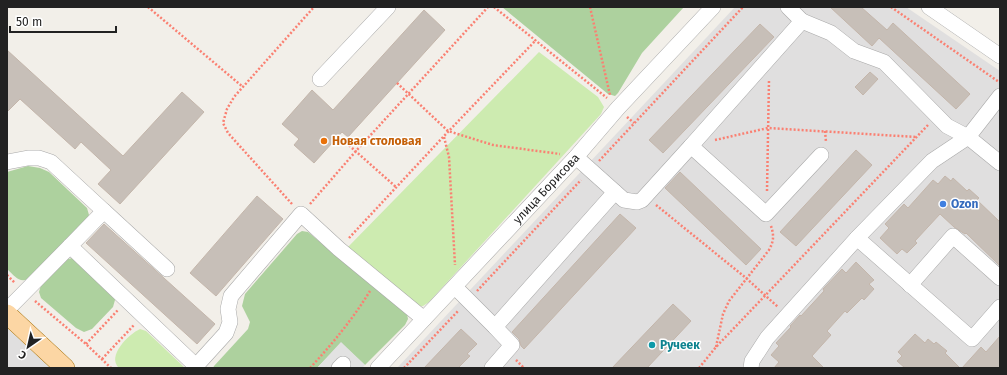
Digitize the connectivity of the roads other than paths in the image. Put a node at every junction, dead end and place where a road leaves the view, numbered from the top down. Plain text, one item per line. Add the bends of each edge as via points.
1 (388, 7) edge
2 (712, 7) edge
3 (788, 7) edge
4 (929, 7) edge
5 (802, 21) junction
6 (1000, 56) edge
7 (320, 79) dead end
8 (1000, 96) edge
9 (968, 137) junction
10 (691, 146) junction
11 (821, 155) dead end
12 (576, 157) junction
13 (7, 162) edge
14 (1000, 163) edge
15 (615, 192) junction
16 (104, 211) junction
17 (857, 238) junction
18 (70, 246) junction
19 (167, 269) dead end
20 (1000, 278) edge
21 (910, 285) junction
22 (455, 287) junction
23 (1000, 307) edge
24 (7, 310) edge
25 (7, 314) edge
26 (424, 319) junction
27 (495, 327) junction
28 (197, 367) edge
29 (66, 368) edge
30 (378, 368) edge
31 (492, 368) edge
32 (751, 368) edge

1 - 7 street
2 - 12 street, улица Борисова
3 - 5 street
4 - 6 street
5 - 9 street via 831,33 854,51 884,62 947,126
5 - 10 street
8 - 9 street
9 - 14 street
9 - 17 street via 932,161
10 - 11 street via 766,214
10 - 15 street via 642,200 624,200
12 - 15 street
12 - 22 street, улица Борисова
13 - 16 street via 39,158 51,162
15 - 27 street
16 - 18 street
16 - 19 street
17 - 21 street
17 - 32 street via 767,338 752,361
18 - 24 street
18 - 28 street
20 - 21 street via 953,236
21 - 23 street via 972,339
22 - 26 street, улица Борисова
22 - 27 street
25 - 29 main road
26 - 28 street via 339,249 302,214 231,296 228,309 230,322 226,333
26 - 30 street, улица Борисова
27 - 31 street via 512,346

